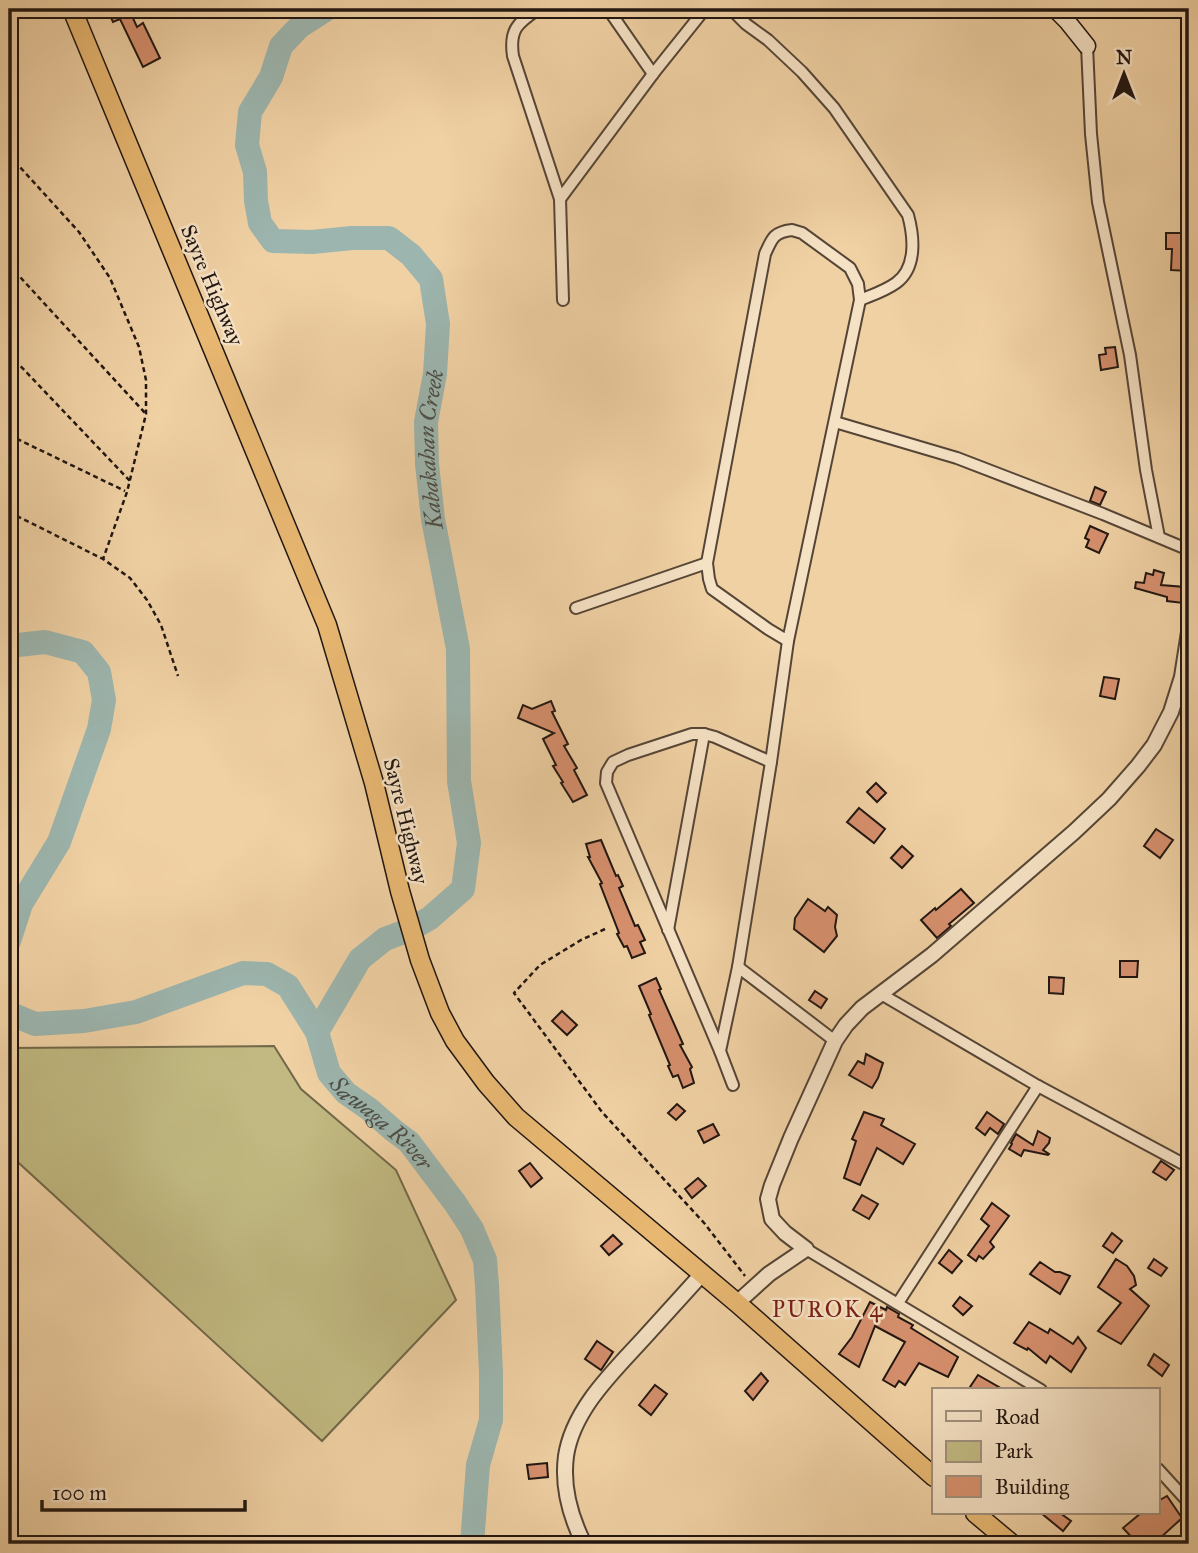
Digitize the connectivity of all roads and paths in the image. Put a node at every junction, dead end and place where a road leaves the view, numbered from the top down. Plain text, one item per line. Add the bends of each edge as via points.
1 (72, 9) edge
2 (538, 9) edge
3 (608, 9) edge
4 (705, 9) edge
5 (731, 9) edge
6 (1055, 9) edge
7 (1087, 46) joint
8 (653, 74) junction
9 (9, 155) edge
10 (560, 199) junction
11 (9, 265) edge
12 (563, 300) dead end
13 (860, 300) junction
14 (9, 354) edge
15 (146, 414) junction
16 (835, 422) junction
17 (9, 435) edge
18 (130, 481) junction
19 (127, 492) junction
20 (9, 512) edge
21 (1159, 537) junction
22 (1189, 550) edge
23 (103, 559) junction
24 (706, 563) junction
25 (576, 608) dead end
26 (1189, 632) edge
27 (788, 641) junction
28 (178, 676) dead end
29 (704, 734) junction
30 (771, 762) junction
31 (605, 929) dead end
32 (668, 930) junction
33 (737, 967) junction
34 (881, 994) junction
35 (835, 1041) junction
36 (720, 1051) junction
37 (733, 1086) dead end
38 (1038, 1086) junction
39 (1189, 1167) edge
40 (806, 1249) junction
41 (702, 1274) junction
42 (754, 1287) junction
43 (737, 1303) junction
44 (898, 1303) junction
45 (1038, 1388) edge
46 (1160, 1471) edge
47 (932, 1476) edge
48 (1189, 1503) edge
49 (976, 1514) edge
50 (584, 1544) edge
51 (1012, 1544) edge

1 - 41 highway, Sayre Highway via 327,625 420,960 440,1013 455,1041 516,1117
2 - 10 street via 517,24 511,44
3 - 8 street
4 - 8 street
5 - 13 street via 802,72 834,108 908,215 914,243 909,266 899,281
6 - 7 main road
7 - 21 street via 1098,202 1130,355
8 - 10 street
9 - 15 path via 79,232 110,278 139,347 146,380
10 - 12 street
11 - 15 path
13 - 16 street
13 - 24 street via 850,268 802,233 792,229 771,240
14 - 18 path
15 - 18 path
16 - 21 street via 957,458
16 - 27 street
17 - 19 path
18 - 19 path
19 - 23 path
20 - 23 path
21 - 22 street
23 - 28 path via 131,578 147,600 162,625
24 - 25 street
24 - 27 street via 712,589
26 - 34 street via 1171,712 1138,766 1074,832
27 - 30 street
29 - 30 street
29 - 32 street
29 - 32 street via 628,755 612,762 607,772 606,783
30 - 33 street
31 - 42 path via 540,965 514,993 602,1112 705,1224
32 - 36 street
33 - 35 street
33 - 36 street
34 - 35 street
34 - 38 street
35 - 40 street via 768,1199 772,1219
36 - 37 street
38 - 39 street
38 - 44 street
40 - 42 street
40 - 44 street
41 - 43 highway, Sayre Highway
41 - 50 street via 595,1393 576,1424 566,1456 566,1490
42 - 43 street
43 - 47 highway, Sayre Highway
44 - 45 street
46 - 48 street
49 - 51 highway

